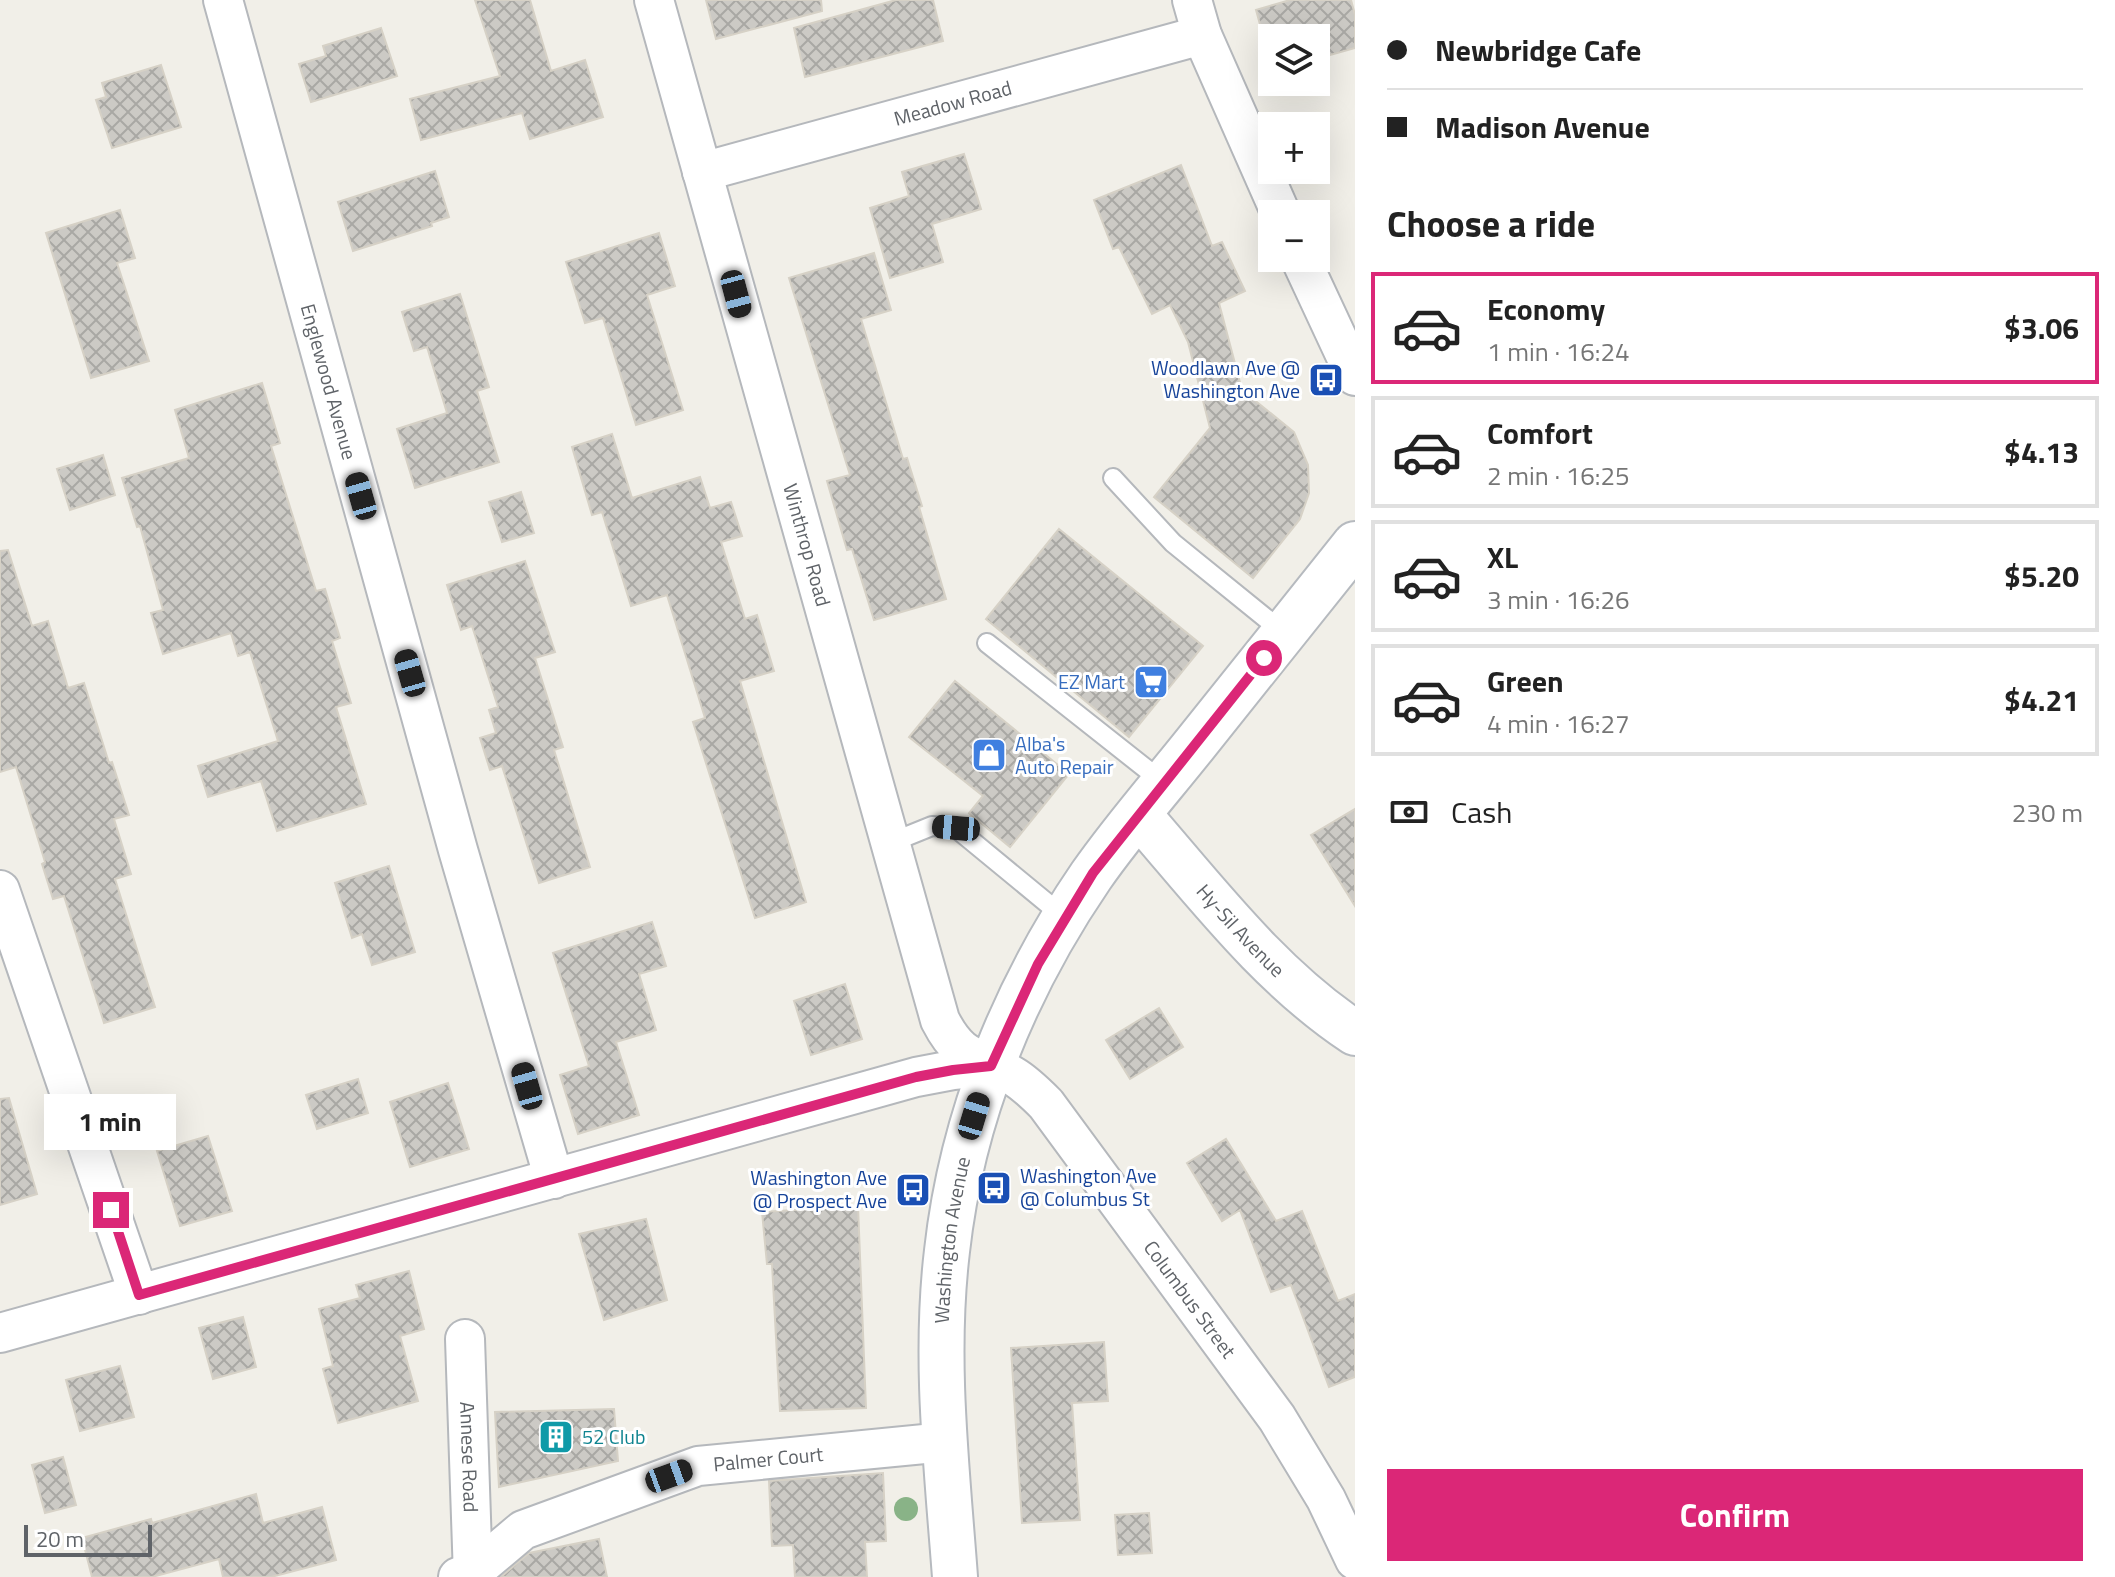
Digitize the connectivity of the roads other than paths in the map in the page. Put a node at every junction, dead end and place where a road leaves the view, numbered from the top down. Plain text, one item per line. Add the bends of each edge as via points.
1 (223, 0) edge
2 (654, 0) edge
3 (1197, 17) edge
4 (702, 172) junction
5 (1275, 200) edge
6 (1307, 272) edge
7 (1355, 376) edge
8 (1113, 478) dead end
9 (1355, 544) edge
10 (1284, 633) junction
11 (987, 643) dead end
12 (1152, 799) junction
13 (890, 843) junction
14 (0, 890) edge
15 (1064, 917) junction
16 (8, 936) edge
17 (1355, 1033) edge
18 (991, 1066) junction
19 (554, 1179) junction
20 (139, 1295) junction
21 (0, 1333) edge
22 (465, 1339) dead end
23 (945, 1442) junction
24 (1355, 1560) edge
25 (468, 1575) edge
26 (955, 1577) edge

1 - 19 street, Englewood Avenue
2 - 4 street, Winthrop Road
3 - 4 street, Meadow Road
3 - 5 street
4 - 13 street, Winthrop Road
6 - 7 street
8 - 10 lane via 1173,543
9 - 10 main road, Washington Avenue
10 - 12 main road, Washington Avenue
11 - 12 lane
12 - 15 main road, Washington Avenue
12 - 17 main road, Hy-Sil Avenue via 1271,963
13 - 15 lane via 932,826 956,828
13 - 18 street, Winthrop Road via 940,1020 967,1055
14 - 16 street
15 - 18 main road, Washington Avenue
16 - 20 street
18 - 19 street via 916,1077
18 - 23 main road, Washington Avenue via 974,1116 947,1248 941,1332
18 - 24 street, Columbus Street via 1014,1076 1046,1104 1310,1468
19 - 20 street
20 - 21 street
22 - 25 street, Annese Road
23 - 25 street, Palmer Court via 698,1466 523,1530
23 - 26 main road, Washington Avenue

